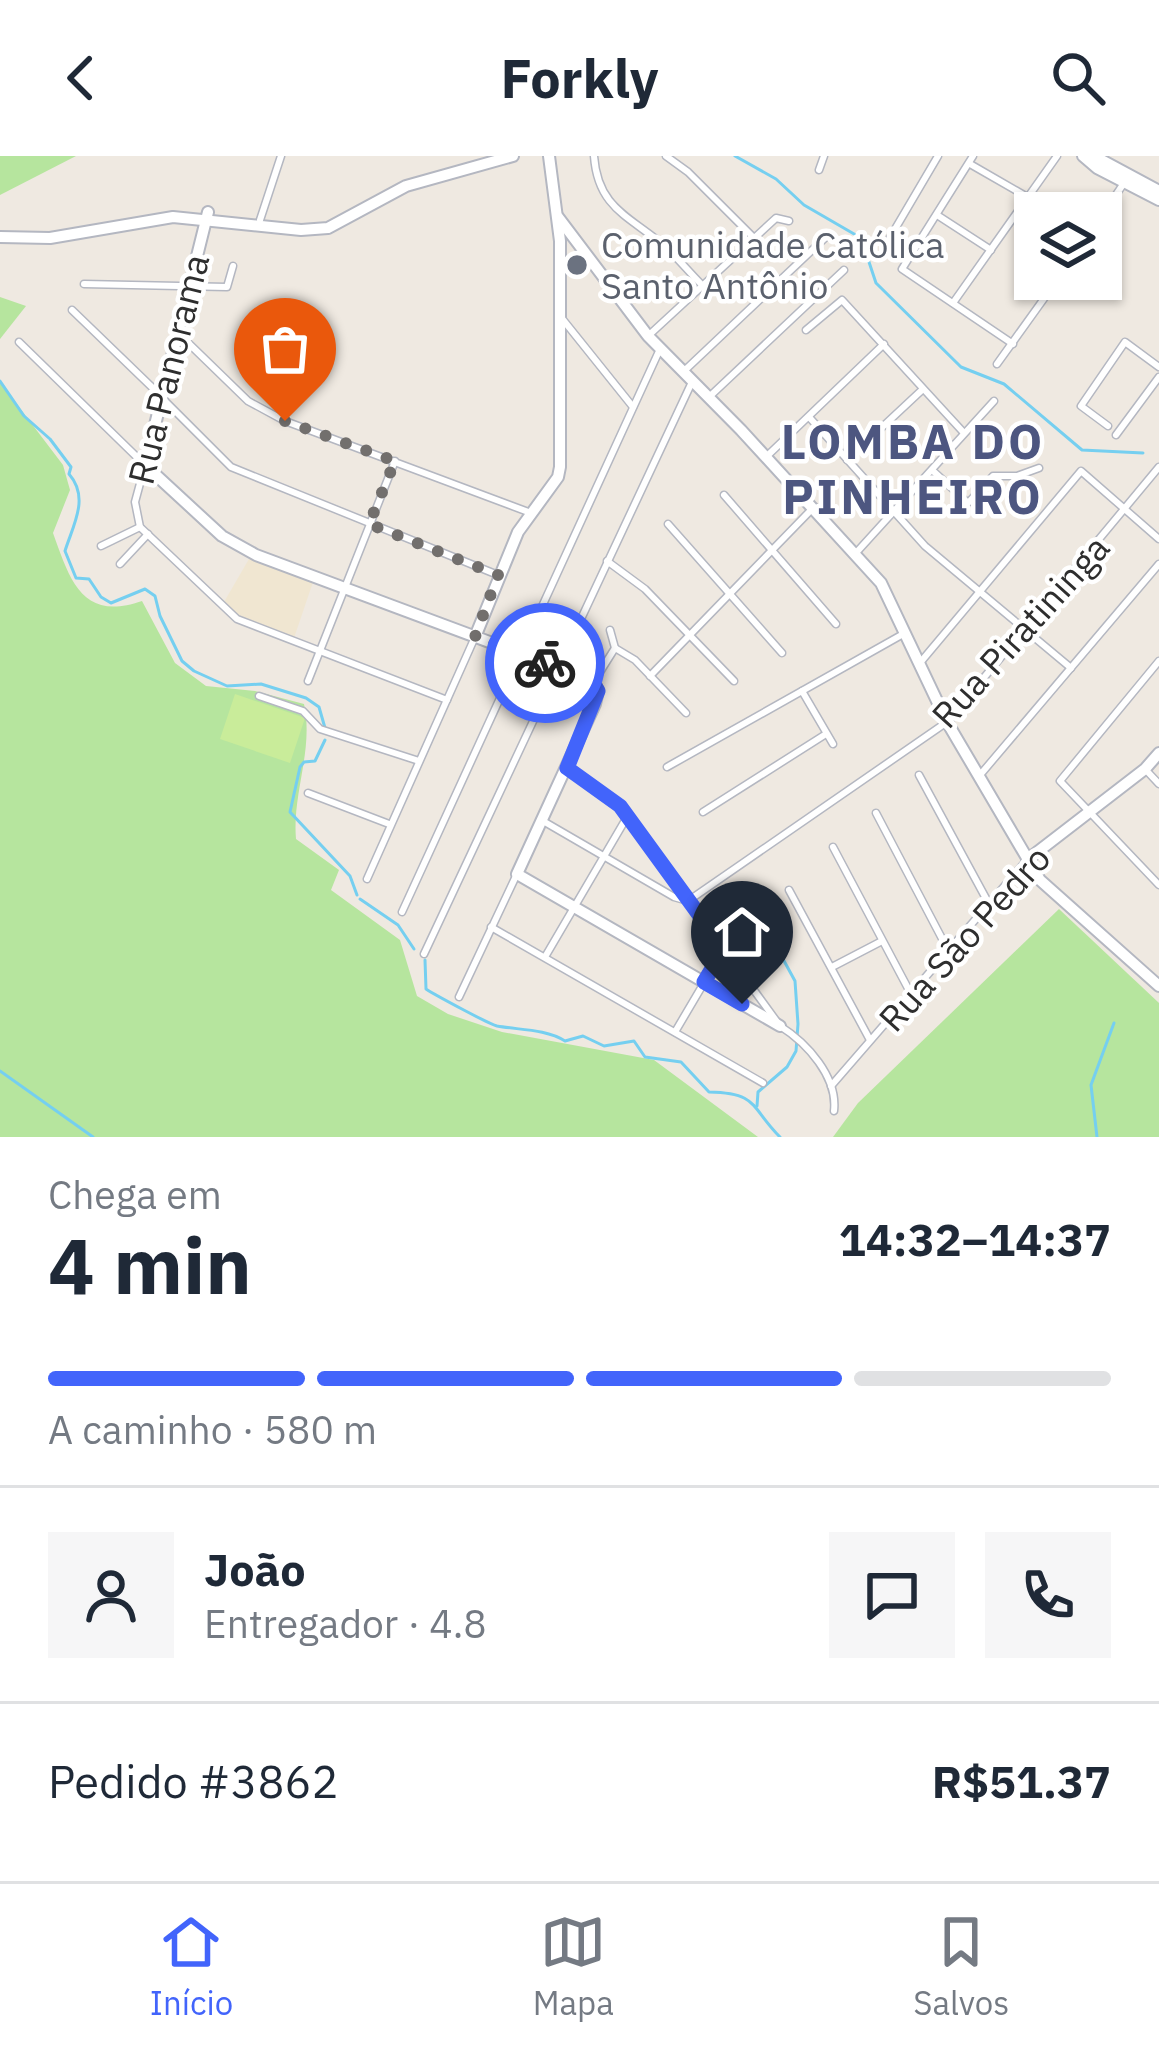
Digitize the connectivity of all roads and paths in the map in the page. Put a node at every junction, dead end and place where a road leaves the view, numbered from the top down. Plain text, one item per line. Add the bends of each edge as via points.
1 (281, 156) edge
2 (487, 156) edge
3 (513, 156) edge
4 (549, 156) edge
5 (594, 156) edge
6 (666, 156) edge
7 (824, 156) edge
8 (938, 156) edge
9 (1058, 156) edge
10 (1083, 156) edge
11 (1094, 156) edge
12 (971, 160) edge
13 (819, 170) dead end
14 (1124, 183) junction
15 (1159, 190) edge
16 (1020, 192) edge
17 (1033, 192) edge
18 (1118, 192) edge
19 (1159, 200) edge
20 (206, 215) junction
21 (937, 215) junction
22 (558, 217) junction
23 (1014, 219) edge
24 (260, 220) junction
25 (789, 221) dead end
26 (0, 235) edge
27 (827, 236) dead end
28 (753, 237) junction
29 (888, 242) dead end
30 (991, 250) junction
31 (233, 266) dead end
32 (844, 270) dead end
33 (84, 284) dead end
34 (702, 285) junction
35 (190, 289) junction
36 (1043, 300) edge
37 (953, 303) junction
38 (72, 310) dead end
39 (560, 315) junction
40 (806, 330) dead end
41 (179, 334) junction
42 (648, 336) junction
43 (19, 342) dead end
44 (884, 344) junction
45 (1013, 344) junction
46 (660, 349) junction
47 (997, 364) dead end
48 (1159, 367) edge
49 (687, 377) junction
50 (1159, 377) edge
51 (923, 389) junction
52 (708, 398) junction
53 (163, 399) junction
54 (994, 401) dead end
55 (633, 407) junction
56 (809, 417) junction
57 (1108, 426) dead end
58 (964, 433) junction
59 (1116, 435) dead end
60 (766, 457) junction
61 (847, 460) junction
62 (395, 461) junction
63 (145, 465) junction
64 (1159, 467) edge
65 (1039, 468) dead end
66 (932, 470) junction
67 (724, 495) dead end
68 (813, 508) junction
69 (1124, 511) junction
70 (893, 512) junction
71 (531, 513) junction
72 (369, 524) junction
73 (668, 524) dead end
74 (140, 527) junction
75 (148, 534) junction
76 (1159, 539) edge
77 (101, 546) dead end
78 (772, 552) junction
79 (855, 555) junction
80 (607, 561) junction
81 (120, 563) dead end
82 (1159, 564) edge
83 (498, 575) junction
84 (344, 588) junction
85 (979, 592) junction
86 (730, 594) junction
87 (836, 624) dead end
88 (610, 630) dead end
89 (905, 632) junction
90 (1025, 632) junction
91 (690, 635) junction
92 (475, 637) junction
93 (615, 648) junction
94 (319, 650) junction
95 (782, 652) dead end
96 (520, 654) junction
97 (1159, 661) edge
98 (919, 664) junction
99 (557, 668) junction
100 (1071, 668) junction
101 (650, 676) junction
102 (308, 681) dead end
103 (594, 681) junction
104 (734, 681) dead end
105 (802, 691) junction
106 (260, 696) dead end
107 (447, 700) junction
108 (686, 713) dead end
109 (947, 722) junction
110 (826, 734) junction
111 (833, 744) dead end
112 (1159, 753) edge
113 (419, 761) junction
114 (667, 767) dead end
115 (567, 768) junction
116 (1145, 769) junction
117 (919, 775) dead end
118 (980, 775) junction
119 (1159, 784) edge
120 (308, 794) dead end
121 (1091, 810) junction
122 (703, 812) dead end
123 (876, 813) dead end
124 (627, 817) junction
125 (542, 821) junction
126 (390, 824) junction
127 (833, 847) dead end
128 (604, 857) junction
129 (1028, 860) junction
130 (517, 874) junction
131 (367, 879) dead end
132 (1159, 885) edge
133 (789, 890) dead end
134 (688, 901) junction
135 (989, 904) junction
136 (574, 908) junction
137 (402, 912) dead end
138 (491, 927) junction
139 (882, 941) junction
140 (724, 949) junction
141 (948, 950) junction
142 (424, 954) dead end
143 (545, 957) junction
144 (832, 967) junction
145 (704, 982) junction
146 (1159, 986) edge
147 (911, 994) junction
148 (459, 998) dead end
149 (780, 1026) junction
150 (675, 1032) junction
151 (870, 1040) junction
152 (763, 1083) dead end
153 (831, 1086) junction
154 (834, 1111) dead end

1 - 24 street
2 - 24 street via 404,181 325,223
3 - 20 street via 406,186 328,228
4 - 22 street
5 - 34 street via 604,196
6 - 28 street
7 - 13 street
8 - 29 street
9 - 17 street
10 - 14 street
11 - 15 street
12 - 16 street
12 - 21 street
14 - 18 street
14 - 19 street
20 - 24 street
20 - 26 street via 157,213
20 - 35 street, Rua Panorama
21 - 30 street
21 - 37 street via 902,269
22 - 39 street
22 - 42 street
23 - 30 street
25 - 28 street via 776,218
27 - 49 street
28 - 34 street
30 - 37 street
31 - 35 street via 227,286
32 - 52 street
33 - 35 street
34 - 42 street
35 - 41 street, Rua Panorama
36 - 45 street
37 - 45 street
38 - 53 street
39 - 55 street
39 - 71 street via 560,467
40 - 44 street via 842,300
41 - 53 street, Rua Panorama
41 - 62 street via 248,401
42 - 46 street
43 - 63 street
44 - 51 street
44 - 56 street
45 - 47 street
46 - 49 street
46 - 55 street
48 - 57 street via 1125,342 1081,406
49 - 52 street
49 - 80 street
50 - 59 street
51 - 58 street
51 - 61 street
52 - 60 street
53 - 63 street, Rua Panorama
53 - 72 street via 231,467
54 - 58 street
55 - 96 street
56 - 60 street
56 - 61 street
58 - 66 street
60 - 68 street
61 - 70 street
62 - 71 street
62 - 72 street
63 - 74 street, Rua Panorama via 135,502
63 - 84 street via 222,536
64 - 69 street, Rua Piratininga
65 - 66 street via 993,476 970,503
66 - 70 street
67 - 78 street
68 - 78 street
68 - 79 street
69 - 76 street
69 - 85 street via 1081,471
69 - 90 street, Rua Piratininga
70 - 79 street
70 - 85 street
71 - 83 street
72 - 83 street
72 - 84 street
73 - 86 street
74 - 75 street, Rua Panorama
74 - 77 street
75 - 81 street
75 - 94 street, Rua Panorama via 237,620
78 - 86 street
78 - 87 street
79 - 89 street via 881,583
80 - 91 street
80 - 99 street
82 - 100 street
83 - 92 street
84 - 92 street
84 - 94 street
85 - 90 street
85 - 98 street
86 - 91 street
86 - 95 street
88 - 93 street
89 - 98 street
89 - 105 street
90 - 100 street
90 - 109 street, Rua Piratininga
91 - 101 street
91 - 104 street
92 - 96 street
92 - 107 street
93 - 101 street
93 - 103 street
94 - 102 street
94 - 107 street, Rua Panorama
96 - 99 street
96 - 137 street
97 - 121 street via 1060,781
98 - 109 street
99 - 103 street
99 - 142 street
100 - 118 street
101 - 108 street
103 - 115 street via 595,704
105 - 110 street
105 - 114 street
106 - 113 street via 303,711 320,729
107 - 113 street
109 - 118 street
109 - 134 street, Rua Piratininga
110 - 111 street
110 - 122 street
112 - 116 street, Rua São Pedro
113 - 126 street
115 - 124 street
115 - 125 street
116 - 119 street
116 - 121 street, Rua São Pedro
117 - 135 street
118 - 129 street
120 - 126 street
121 - 129 street, Rua São Pedro
121 - 132 street
123 - 141 street
124 - 128 street
124 - 134 street
125 - 128 street
125 - 130 street
126 - 131 street
127 - 139 street
128 - 134 street
128 - 136 street
129 - 135 street, Rua São Pedro
129 - 146 street via 1050,892
130 - 136 street
130 - 138 street
133 - 144 street
134 - 140 street
135 - 141 street, Rua São Pedro
136 - 143 street
136 - 145 street
138 - 143 street
138 - 148 street
139 - 144 street
139 - 147 street
140 - 145 street
140 - 149 street
141 - 147 street, Rua São Pedro
143 - 150 street
144 - 151 street
145 - 149 street
145 - 150 street
147 - 151 street, Rua São Pedro
149 - 153 street
150 - 152 street
151 - 153 street, Rua São Pedro
153 - 154 street

